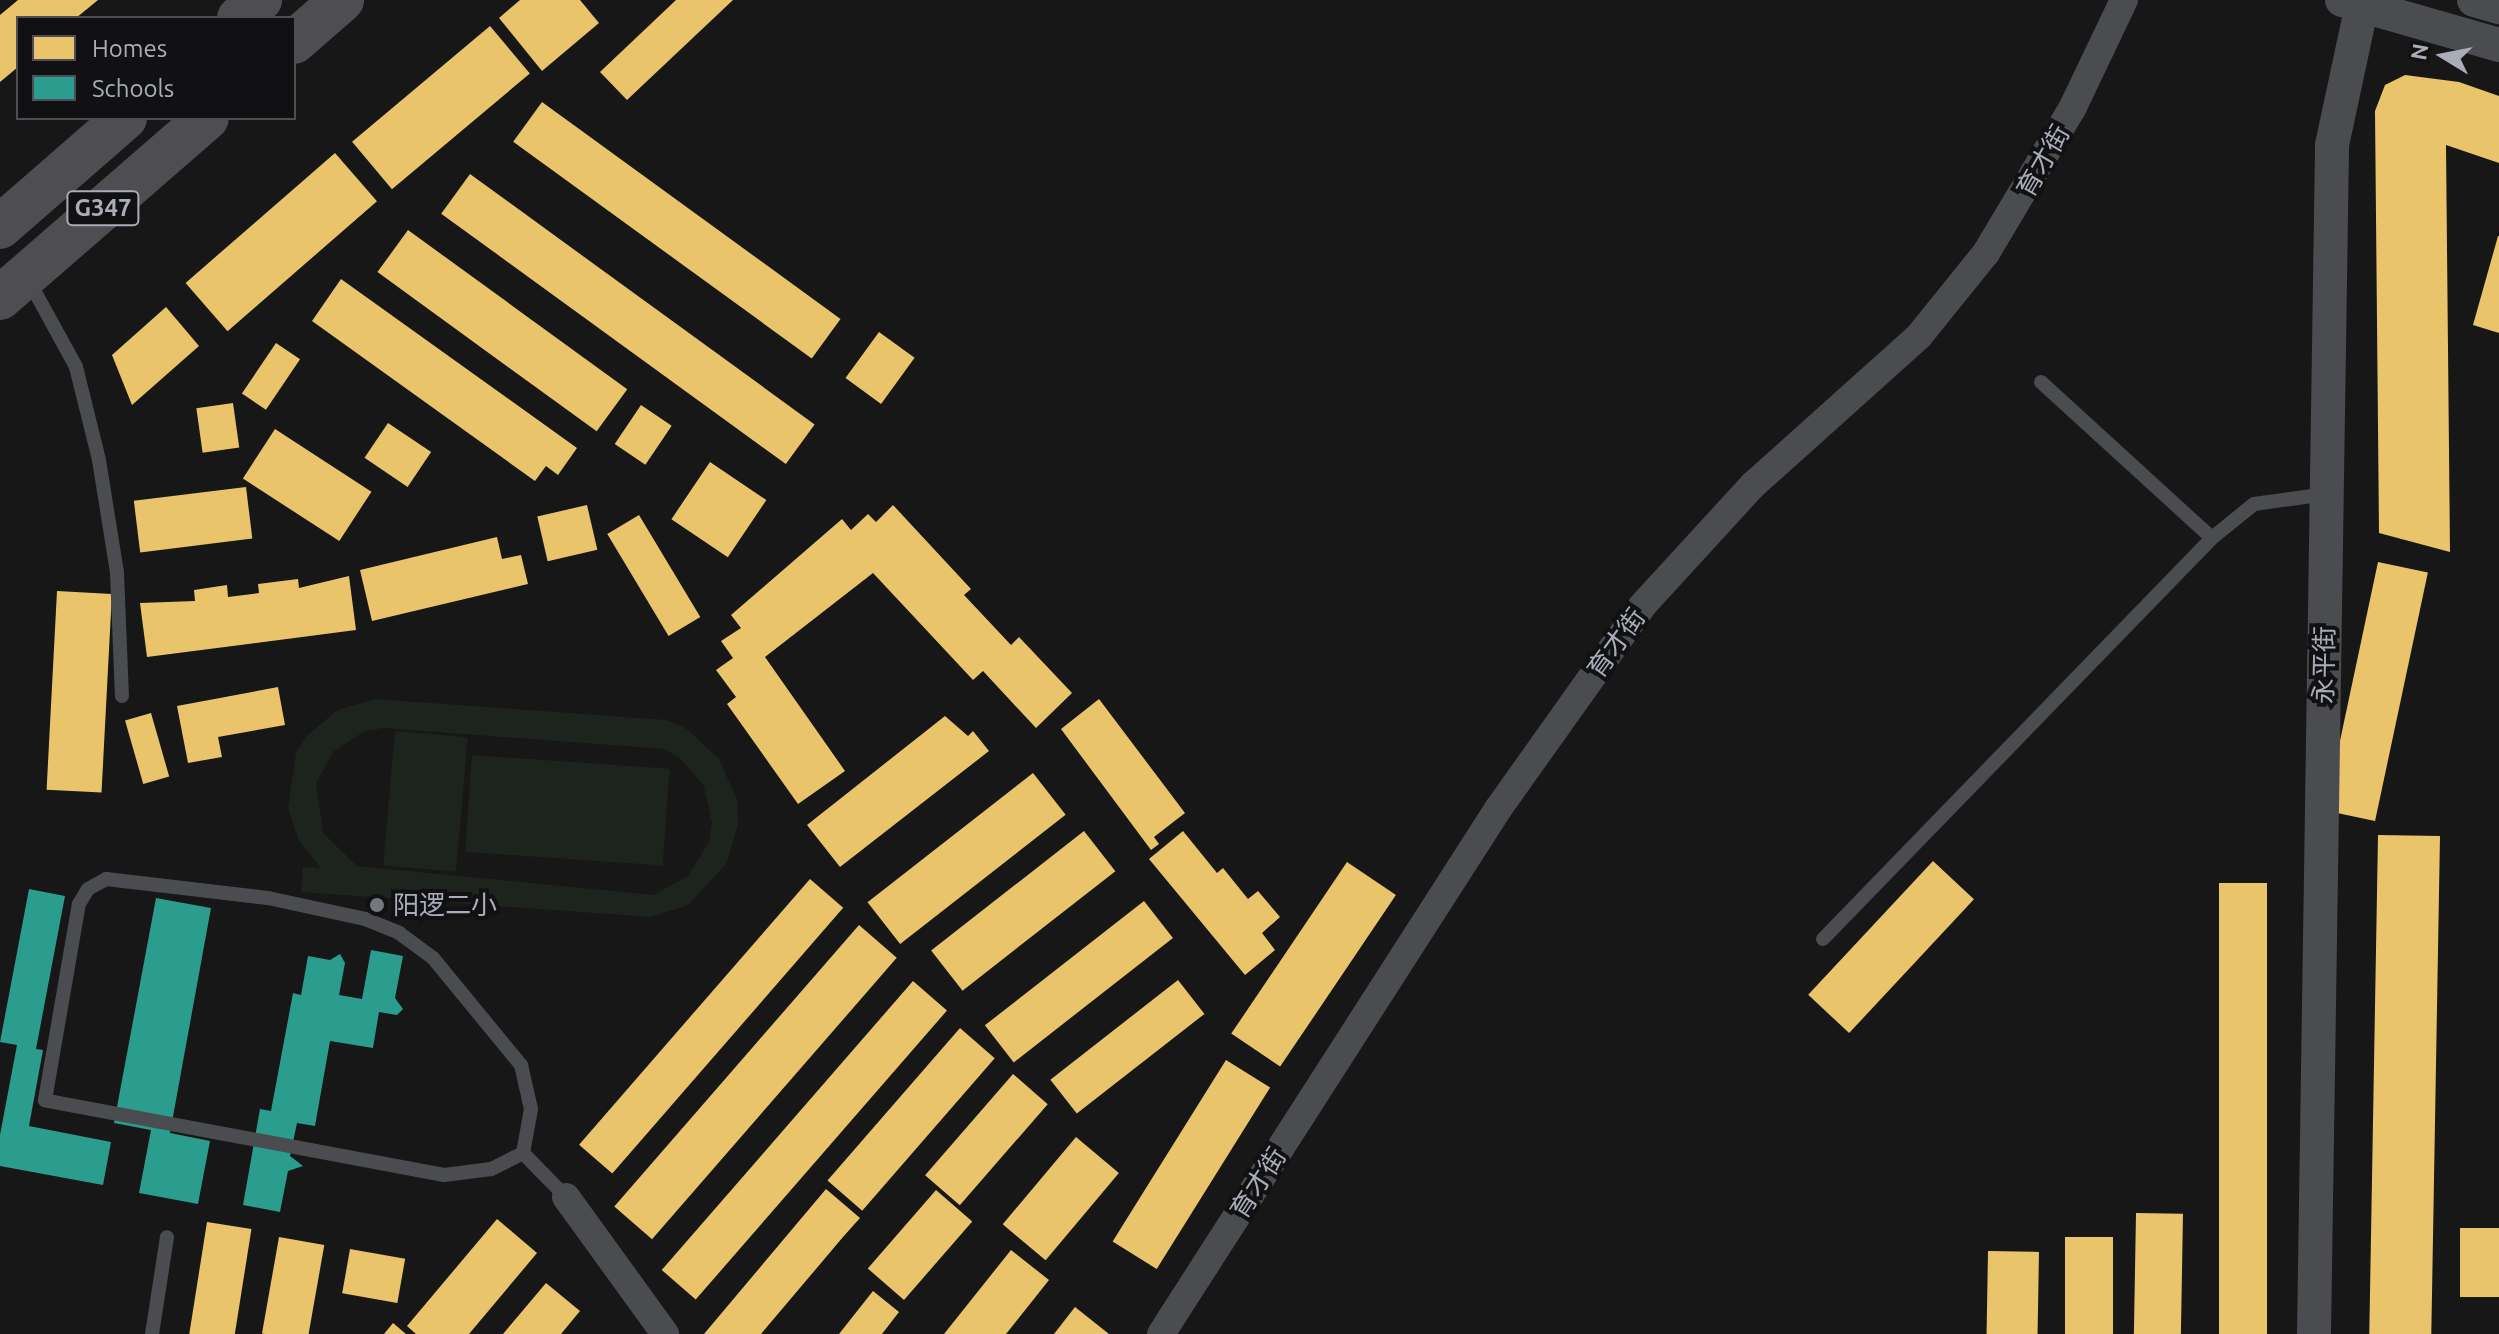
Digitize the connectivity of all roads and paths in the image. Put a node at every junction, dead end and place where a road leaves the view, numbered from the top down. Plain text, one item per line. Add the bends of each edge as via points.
1 (260, 0) edge
2 (342, 0) edge
3 (2124, 0) edge
4 (2474, 0) edge
5 (2356, 2) edge
6 (2499, 7) edge
7 (241, 16) edge
8 (296, 40) edge
9 (2499, 45) edge
10 (123, 120) edge
11 (205, 120) edge
12 (0, 227) edge
13 (13, 287) edge
14 (2041, 382) dead end
15 (2326, 494) junction
16 (2212, 538) junction
17 (122, 696) dead end
18 (1823, 939) dead end
19 (523, 1153) junction
20 (566, 1197) joint
21 (167, 1237) dead end
22 (152, 1334) edge
23 (665, 1334) edge
24 (1161, 1334) edge
25 (2314, 1334) edge

1 - 7 highway
2 - 8 highway
3 - 24 street, 育才街 via 2072,109 1986,253 1919,336 1753,485 1642,606 1498,809
4 - 6 street
5 - 9 street
5 - 15 street, 永平街 via 2332,145
10 - 12 highway, G347
11 - 13 highway, G347
13 - 17 lane via 76,367 99,460 117,573
14 - 16 lane
15 - 16 lane via 2254,504
15 - 25 street, 永平街
16 - 18 lane
19 - 19 lane via 531,1109 521,1065 433,958 399,933 365,919 268,898 106,879 83,896 45,1100 444,1175 491,1169
19 - 20 lane
20 - 23 street
21 - 22 lane

